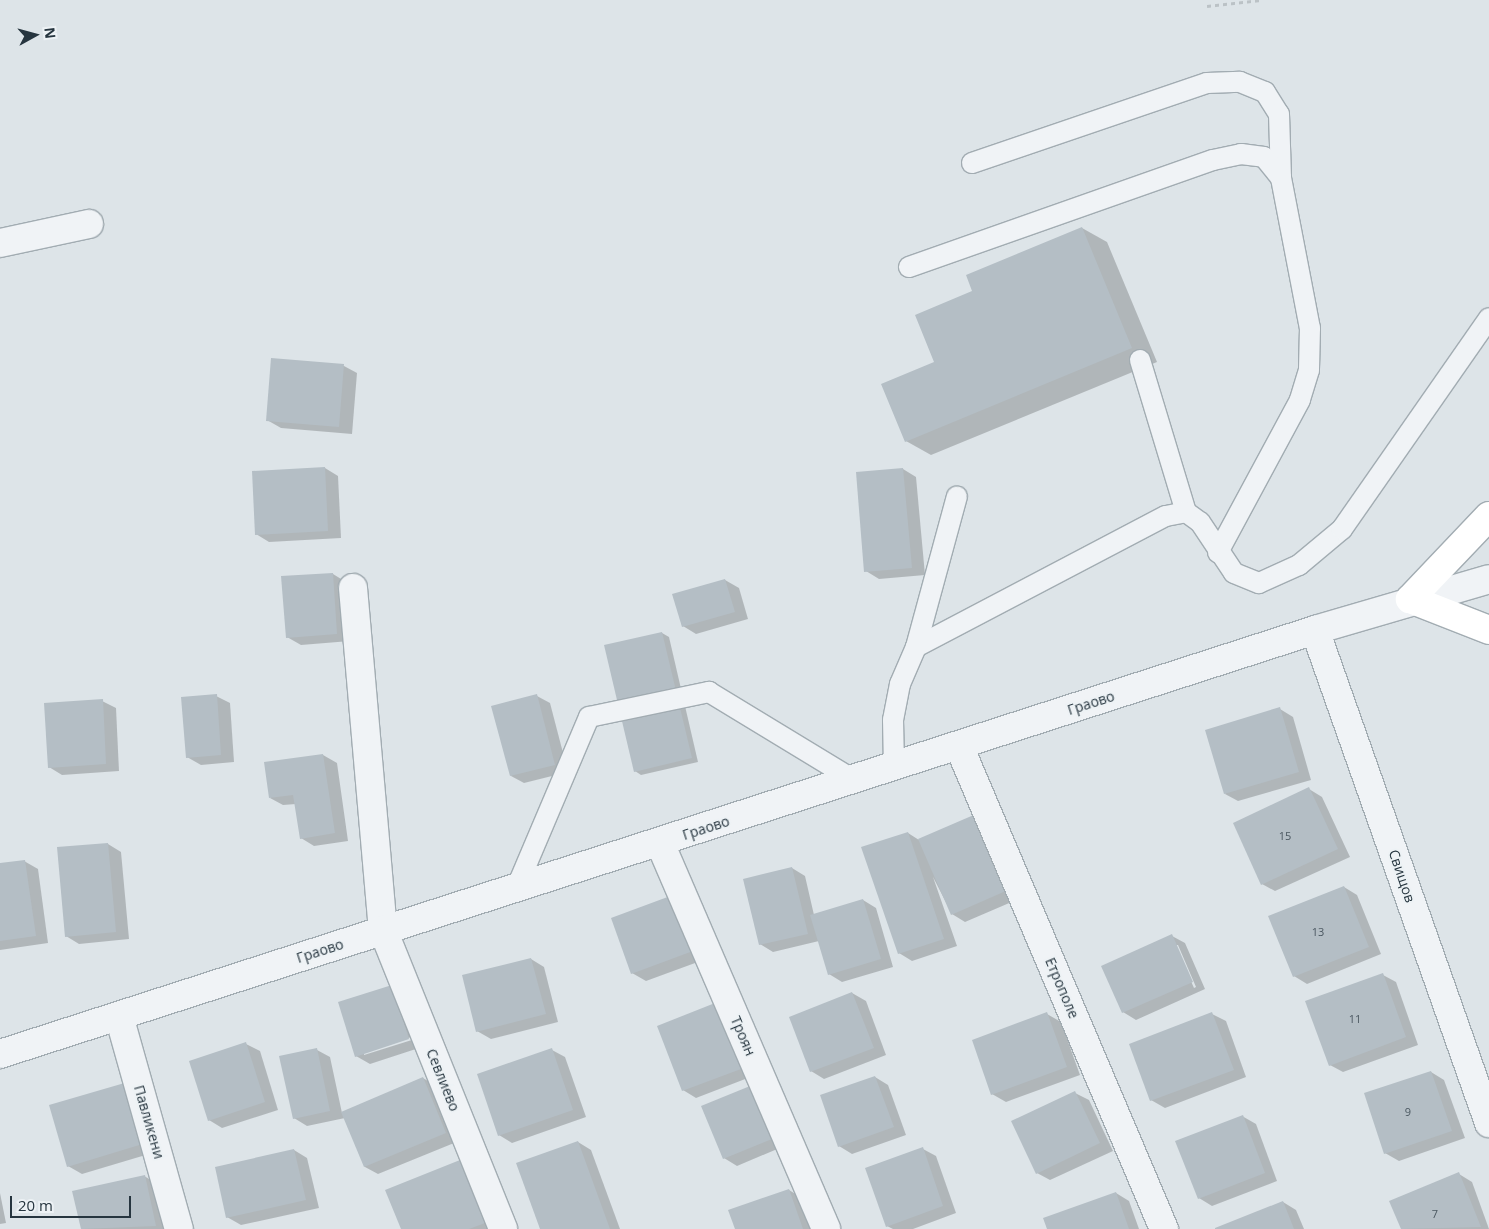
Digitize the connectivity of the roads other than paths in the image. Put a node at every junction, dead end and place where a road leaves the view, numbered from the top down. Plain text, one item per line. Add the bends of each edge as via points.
1 (972, 162) dead end
2 (1281, 178) junction
3 (89, 224) dead end
4 (0, 243) edge
5 (909, 266) dead end
6 (1489, 318) edge
7 (1140, 360) dead end
8 (956, 496) dead end
9 (1186, 512) junction
10 (1489, 516) edge
11 (1218, 552) junction
12 (1489, 579) edge
13 (353, 588) dead end
14 (1410, 599) junction
15 (1315, 630) junction
16 (1489, 630) edge
17 (916, 647) junction
18 (959, 746) junction
19 (894, 767) junction
20 (854, 780) junction
21 (660, 843) junction
22 (516, 889) junction
23 (383, 930) junction
24 (119, 1016) junction
25 (0, 1054) edge
26 (1489, 1123) edge
27 (179, 1229) edge
28 (503, 1229) edge
29 (826, 1229) edge
30 (1164, 1229) edge

1 - 2 lane via 1138,103 1207,83 1240,82 1265,92 1278,114
2 - 5 lane via 1264,157 1241,154 1213,160
2 - 11 lane via 1310,328 1309,370 1300,400
3 - 4 street
6 - 11 lane via 1342,529 1299,565 1259,583 1234,572
7 - 9 lane
8 - 17 lane
9 - 11 lane via 1200,522
9 - 17 lane via 1166,516
10 - 14 main road
12 - 14 street, Граово
13 - 23 street, Севлиево
14 - 15 street, Граово
14 - 16 main road
15 - 18 street, Граово
15 - 26 street, Свищов
17 - 19 lane via 900,684 893,720
18 - 19 street, Граово
18 - 30 street, Етрополе
19 - 20 street, Граово
20 - 21 street, Граово
20 - 22 lane via 709,692 589,717
21 - 22 street, Граово
21 - 29 street, Троян
22 - 23 street, Граово
23 - 24 street, Граово
23 - 28 street, Севлиево
24 - 25 street, Граово
24 - 27 street, Павликени

